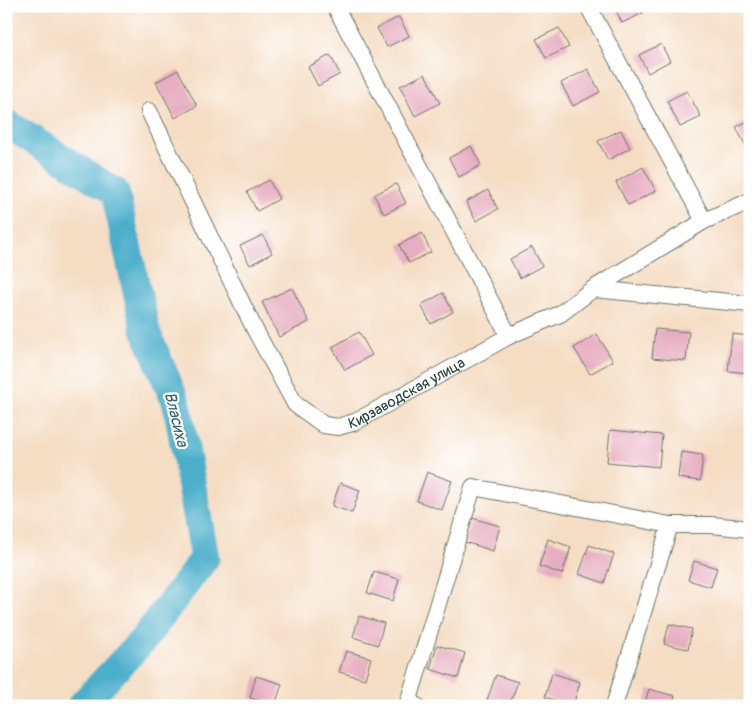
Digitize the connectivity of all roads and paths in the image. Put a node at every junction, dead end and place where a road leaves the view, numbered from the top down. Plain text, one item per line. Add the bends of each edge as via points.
1 (335, 6) edge
2 (588, 6) edge
3 (149, 111) dead end
4 (750, 202) edge
5 (704, 221) junction
6 (593, 289) junction
7 (750, 304) edge
8 (509, 336) junction
9 (670, 525) junction
10 (750, 529) edge
11 (417, 706) edge
12 (614, 706) edge

1 - 8 street
2 - 5 street
3 - 8 street, Кирзаводская улица via 259,337 295,404 312,418 338,427 355,422
4 - 5 street, Кирзаводская улица
5 - 6 street, Кирзаводская улица
6 - 7 street
6 - 8 street, Кирзаводская улица via 560,314
9 - 10 street
9 - 11 street via 473,486 408,703
9 - 12 street

